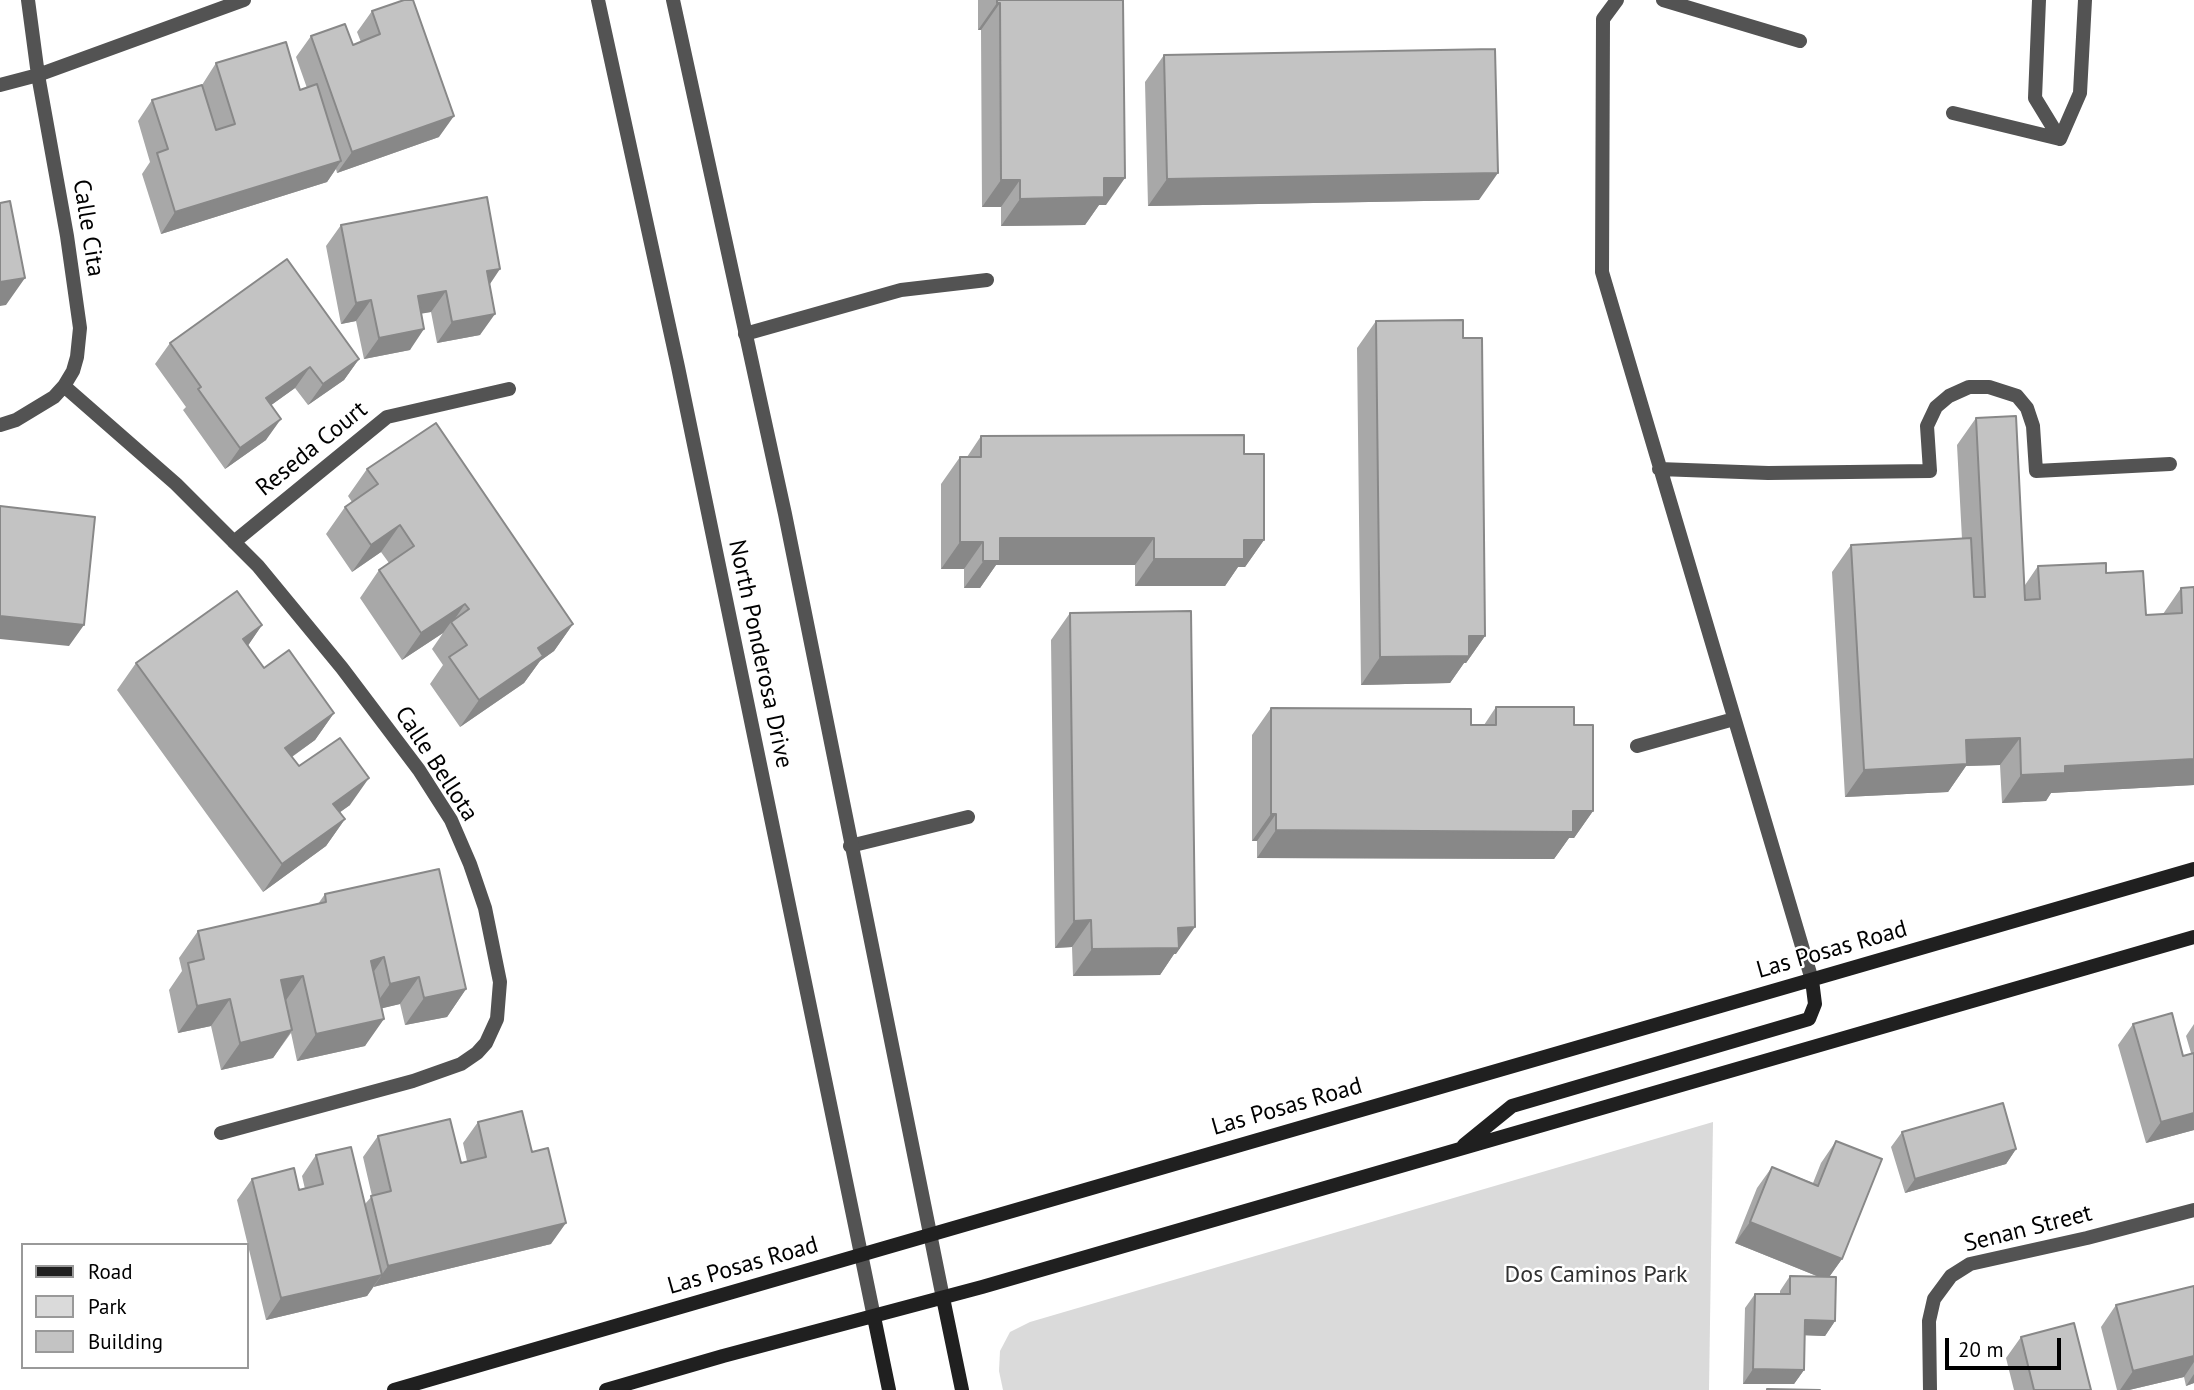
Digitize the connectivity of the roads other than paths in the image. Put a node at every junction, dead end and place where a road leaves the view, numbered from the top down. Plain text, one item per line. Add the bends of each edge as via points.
1 (28, 0) edge
2 (244, 0) edge
3 (598, 0) edge
4 (673, 0) edge
5 (1617, 0) edge
6 (1663, 0) edge
7 (2039, 0) edge
8 (2085, 0) edge
9 (1800, 41) dead end
10 (38, 75) junction
11 (0, 85) edge
12 (1953, 113) dead end
13 (2060, 139) junction
14 (987, 280) dead end
15 (745, 334) junction
16 (64, 386) junction
17 (509, 389) dead end
18 (0, 425) edge
19 (2170, 464) dead end
20 (1659, 469) junction
21 (234, 542) junction
22 (1734, 719) junction
23 (1637, 746) dead end
24 (968, 817) dead end
25 (850, 846) junction
26 (2194, 869) edge
27 (2194, 937) edge
28 (1812, 980) junction
29 (221, 1133) dead end
30 (1459, 1149) junction
31 (2194, 1210) edge
32 (929, 1236) junction
33 (860, 1256) junction
34 (943, 1298) junction
35 (874, 1317) junction
36 (394, 1390) edge
37 (606, 1390) edge
38 (889, 1390) edge
39 (962, 1390) edge
40 (1930, 1390) edge

1 - 10 street, Calle Cita
2 - 10 street
3 - 33 street, North Ponderosa Drive
4 - 15 street, North Ponderosa Drive
5 - 20 street via 1603,19 1602,272
6 - 9 street
7 - 13 street via 2035,98
8 - 13 street via 2080,93
10 - 11 street
10 - 16 street, Calle Cita via 80,328 77,357
12 - 13 street
14 - 15 street via 901,290
15 - 25 street, North Ponderosa Drive
16 - 18 street, Calle Cita via 54,397
16 - 21 street, Calle Bellota via 176,484
17 - 21 street, Reseda Court via 387,418
19 - 20 street via 2036,471 2034,426 2017,396 1989,387 1969,387 1936,407 1927,426 1930,471
20 - 22 street
21 - 29 street, Calle Bellota via 342,668 451,820 485,908 500,982 497,1019 486,1043 461,1064
22 - 23 street
22 - 28 street
24 - 25 street
25 - 32 street, North Ponderosa Drive
26 - 28 main road, Las Posas Road
27 - 30 main road
28 - 30 main road via 1815,1004 1809,1019 1511,1106
28 - 32 main road, Las Posas Road
30 - 34 main road
31 - 40 street, Senan Street via 1970,1264 1951,1276 1934,1299 1929,1321
32 - 33 main road, Las Posas Road
32 - 34 street, North Ponderosa Drive
33 - 35 street, North Ponderosa Drive
33 - 36 main road, Las Posas Road
34 - 35 main road
34 - 39 main road
35 - 37 main road
35 - 38 main road

